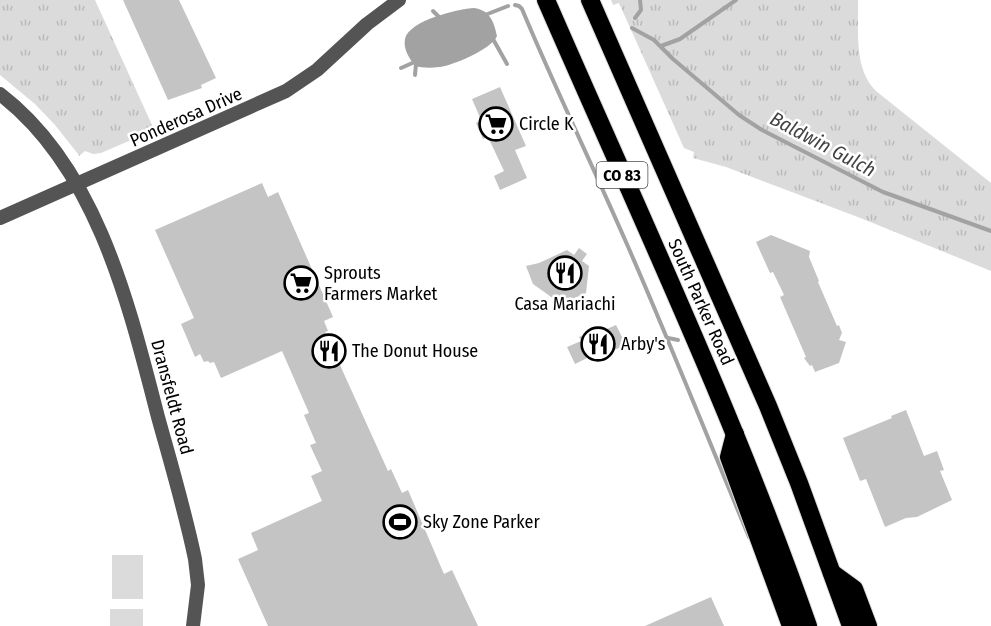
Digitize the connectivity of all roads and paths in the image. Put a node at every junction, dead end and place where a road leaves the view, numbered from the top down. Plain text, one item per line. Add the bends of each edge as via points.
1 (399, 0) edge
2 (546, 0) edge
3 (590, 0) edge
4 (0, 94) edge
5 (76, 185) junction
6 (0, 218) edge
7 (735, 434) junction
8 (832, 573) junction
9 (193, 626) edge
10 (791, 626) edge
11 (808, 626) edge
12 (851, 626) edge
13 (868, 626) edge

1 - 5 street, Ponderosa Drive via 321,67 286,91
2 - 7 highway, South Parker Road / CO 83
3 - 8 highway, South Parker Road / CO 83 via 768,406
4 - 5 street via 46,139
5 - 6 street, Ponderosa Drive
5 - 9 street, Dransfeldt Road via 112,263 136,332 195,559 198,585
7 - 10 highway via 729,457
7 - 11 highway, South Parker Road / CO 83
8 - 12 highway, South Parker Road / CO 83
8 - 13 highway via 854,589

